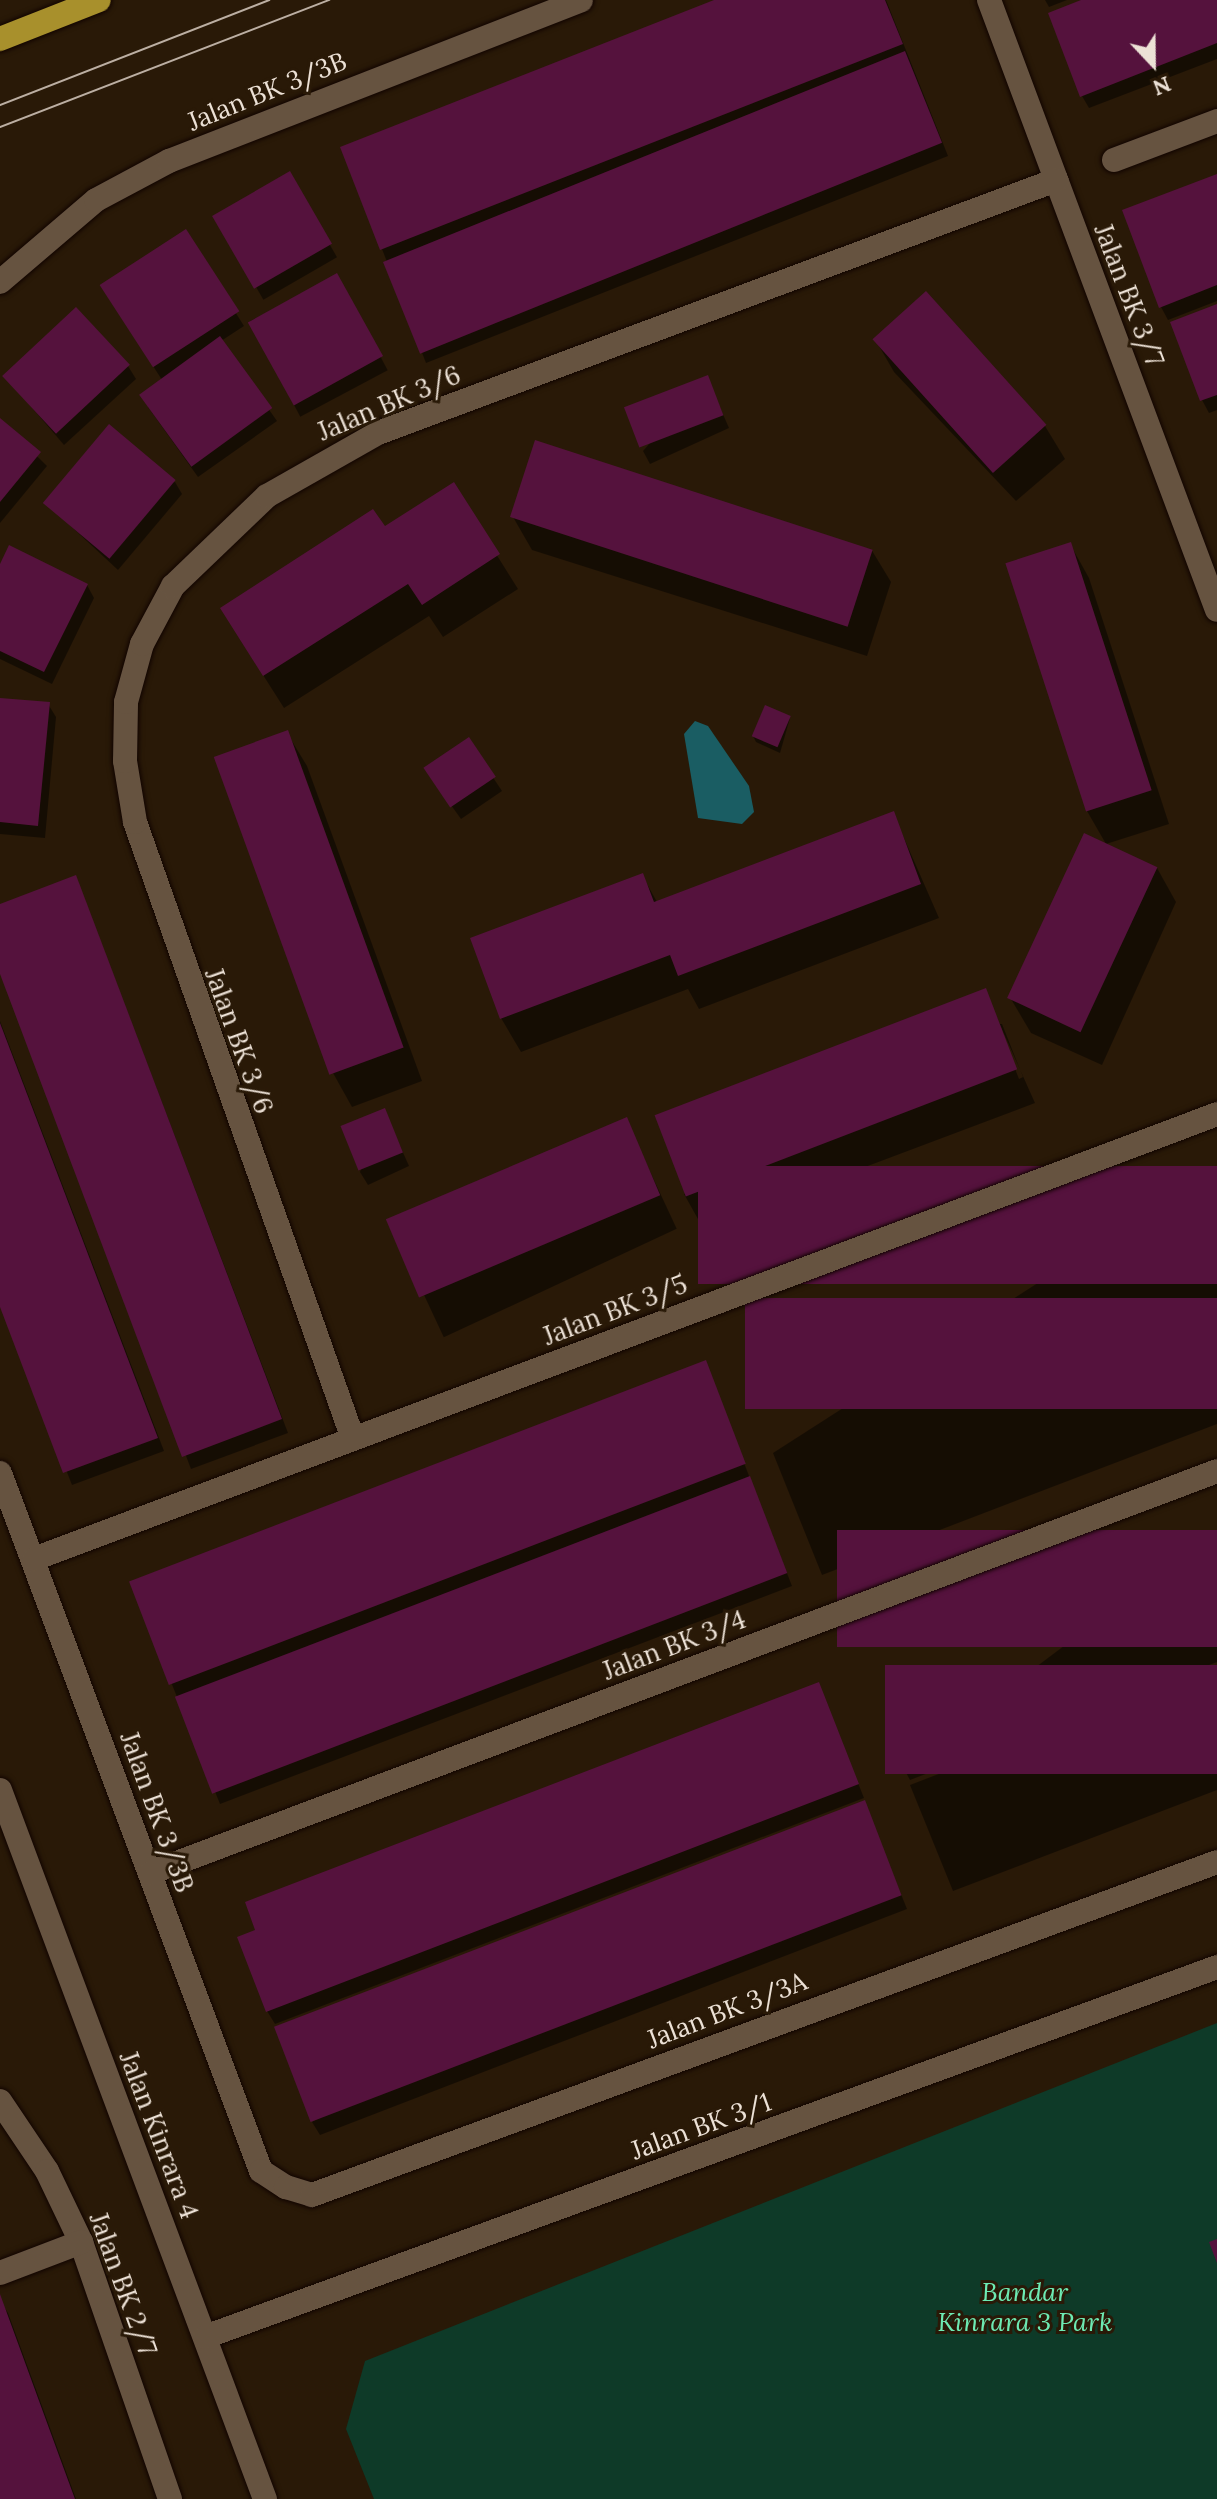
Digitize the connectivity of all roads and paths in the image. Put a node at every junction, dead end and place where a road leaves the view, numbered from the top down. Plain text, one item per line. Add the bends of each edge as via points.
1 (99, 0) edge
2 (581, 0) edge
3 (989, 0) edge
4 (0, 39) edge
5 (1217, 121) edge
6 (1114, 160) dead end
7 (1056, 180) junction
8 (0, 282) edge
9 (1217, 610) edge
10 (1217, 1114) edge
11 (353, 1439) junction
12 (1217, 1471) edge
13 (0, 1473) edge
14 (34, 1559) junction
15 (0, 1790) edge
16 (1217, 1862) edge
17 (150, 1873) junction
18 (1217, 1967) edge
19 (0, 2101) edge
20 (261, 2171) joint
21 (81, 2242) junction
22 (0, 2273) edge
23 (205, 2337) junction
24 (170, 2499) edge
25 (265, 2499) edge

1 - 4 highway
2 - 8 street, Jalan BK 3/3B via 169,161 96,200
3 - 7 street, Jalan BK 3/7
5 - 6 street
7 - 9 street, Jalan BK 3/7
7 - 11 street, Jalan BK 3/6 via 378,433 267,496 173,586 142,644 126,702 125,761 135,822
10 - 11 street, Jalan BK 3/5
11 - 14 street, Jalan BK 3/5
12 - 17 street, Jalan BK 3/4
13 - 14 street, Jalan BK 3/3B
14 - 17 street, Jalan BK 3/3B
15 - 23 street, Jalan Kinrara 4
16 - 20 street, Jalan BK 3/3A via 312,2195
17 - 20 street, Jalan BK 3/3B
18 - 23 street, Jalan BK 3/1
19 - 21 street, Jalan BK 2/7 via 47,2171
21 - 22 street
21 - 24 street, Jalan BK 2/7
23 - 25 street, Jalan Kinrara 4

